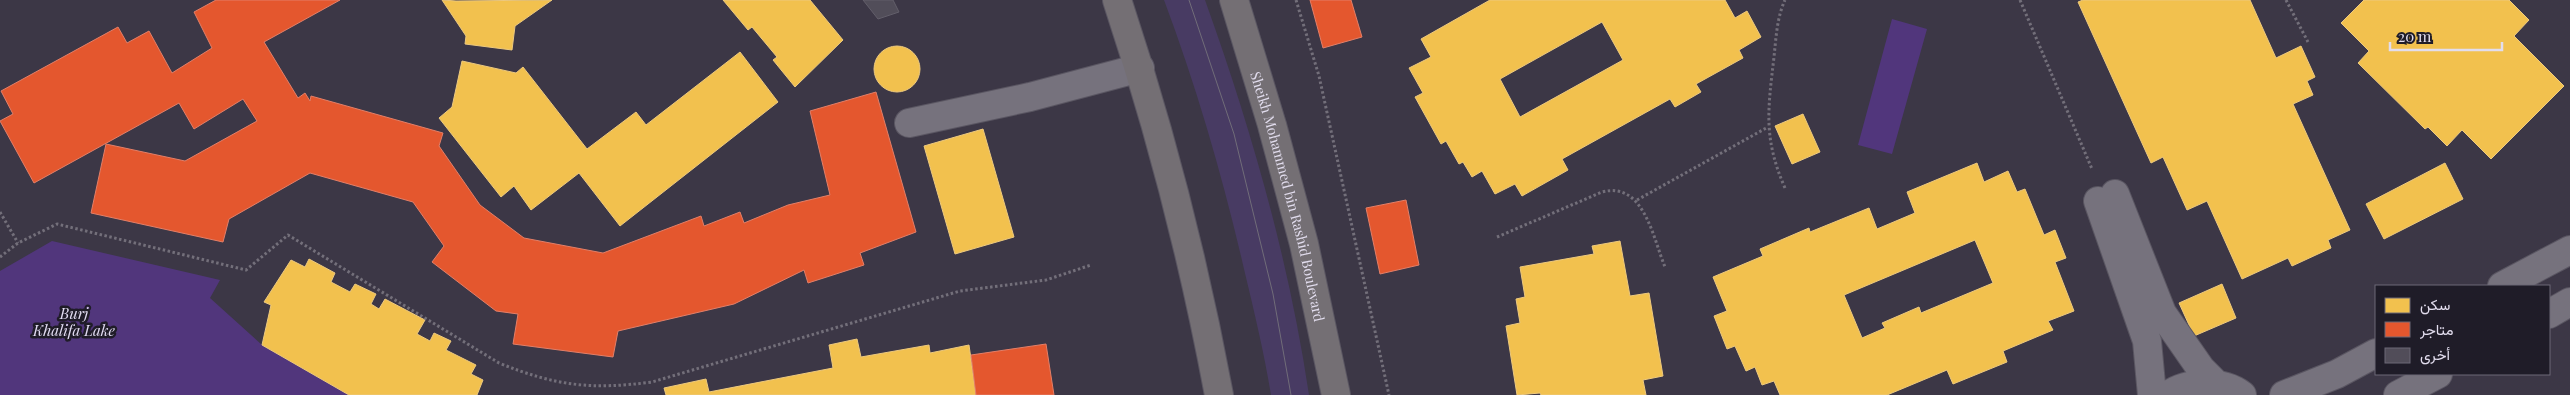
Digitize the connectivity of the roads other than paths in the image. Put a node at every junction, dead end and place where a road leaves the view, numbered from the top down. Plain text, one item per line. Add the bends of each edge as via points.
1 (1117, 0) edge
2 (1234, 0) edge
3 (1140, 68) junction
4 (909, 123) dead end
5 (2570, 250) edge
6 (2504, 285) edge
7 (2570, 302) edge
8 (2550, 313) edge
9 (2375, 354) edge
10 (2436, 375) edge
11 (2217, 385) junction
12 (1219, 395) edge
13 (1336, 395) edge
14 (2152, 395) edge
15 (2168, 395) edge
16 (2242, 395) edge
17 (2284, 395) edge
18 (2398, 395) edge

1 - 3 main road
2 - 13 main road, Sheikh Mohammed bin Rashid Boulevard via 1304,244
3 - 4 street via 1030,97
3 - 12 main road via 1186,245
5 - 6 street
7 - 8 street
9 - 17 street via 2337,374
10 - 18 street
11 - 14 street via 2201,369 2162,313 2106,197 2147,341
11 - 15 street via 2193,385
11 - 16 street

